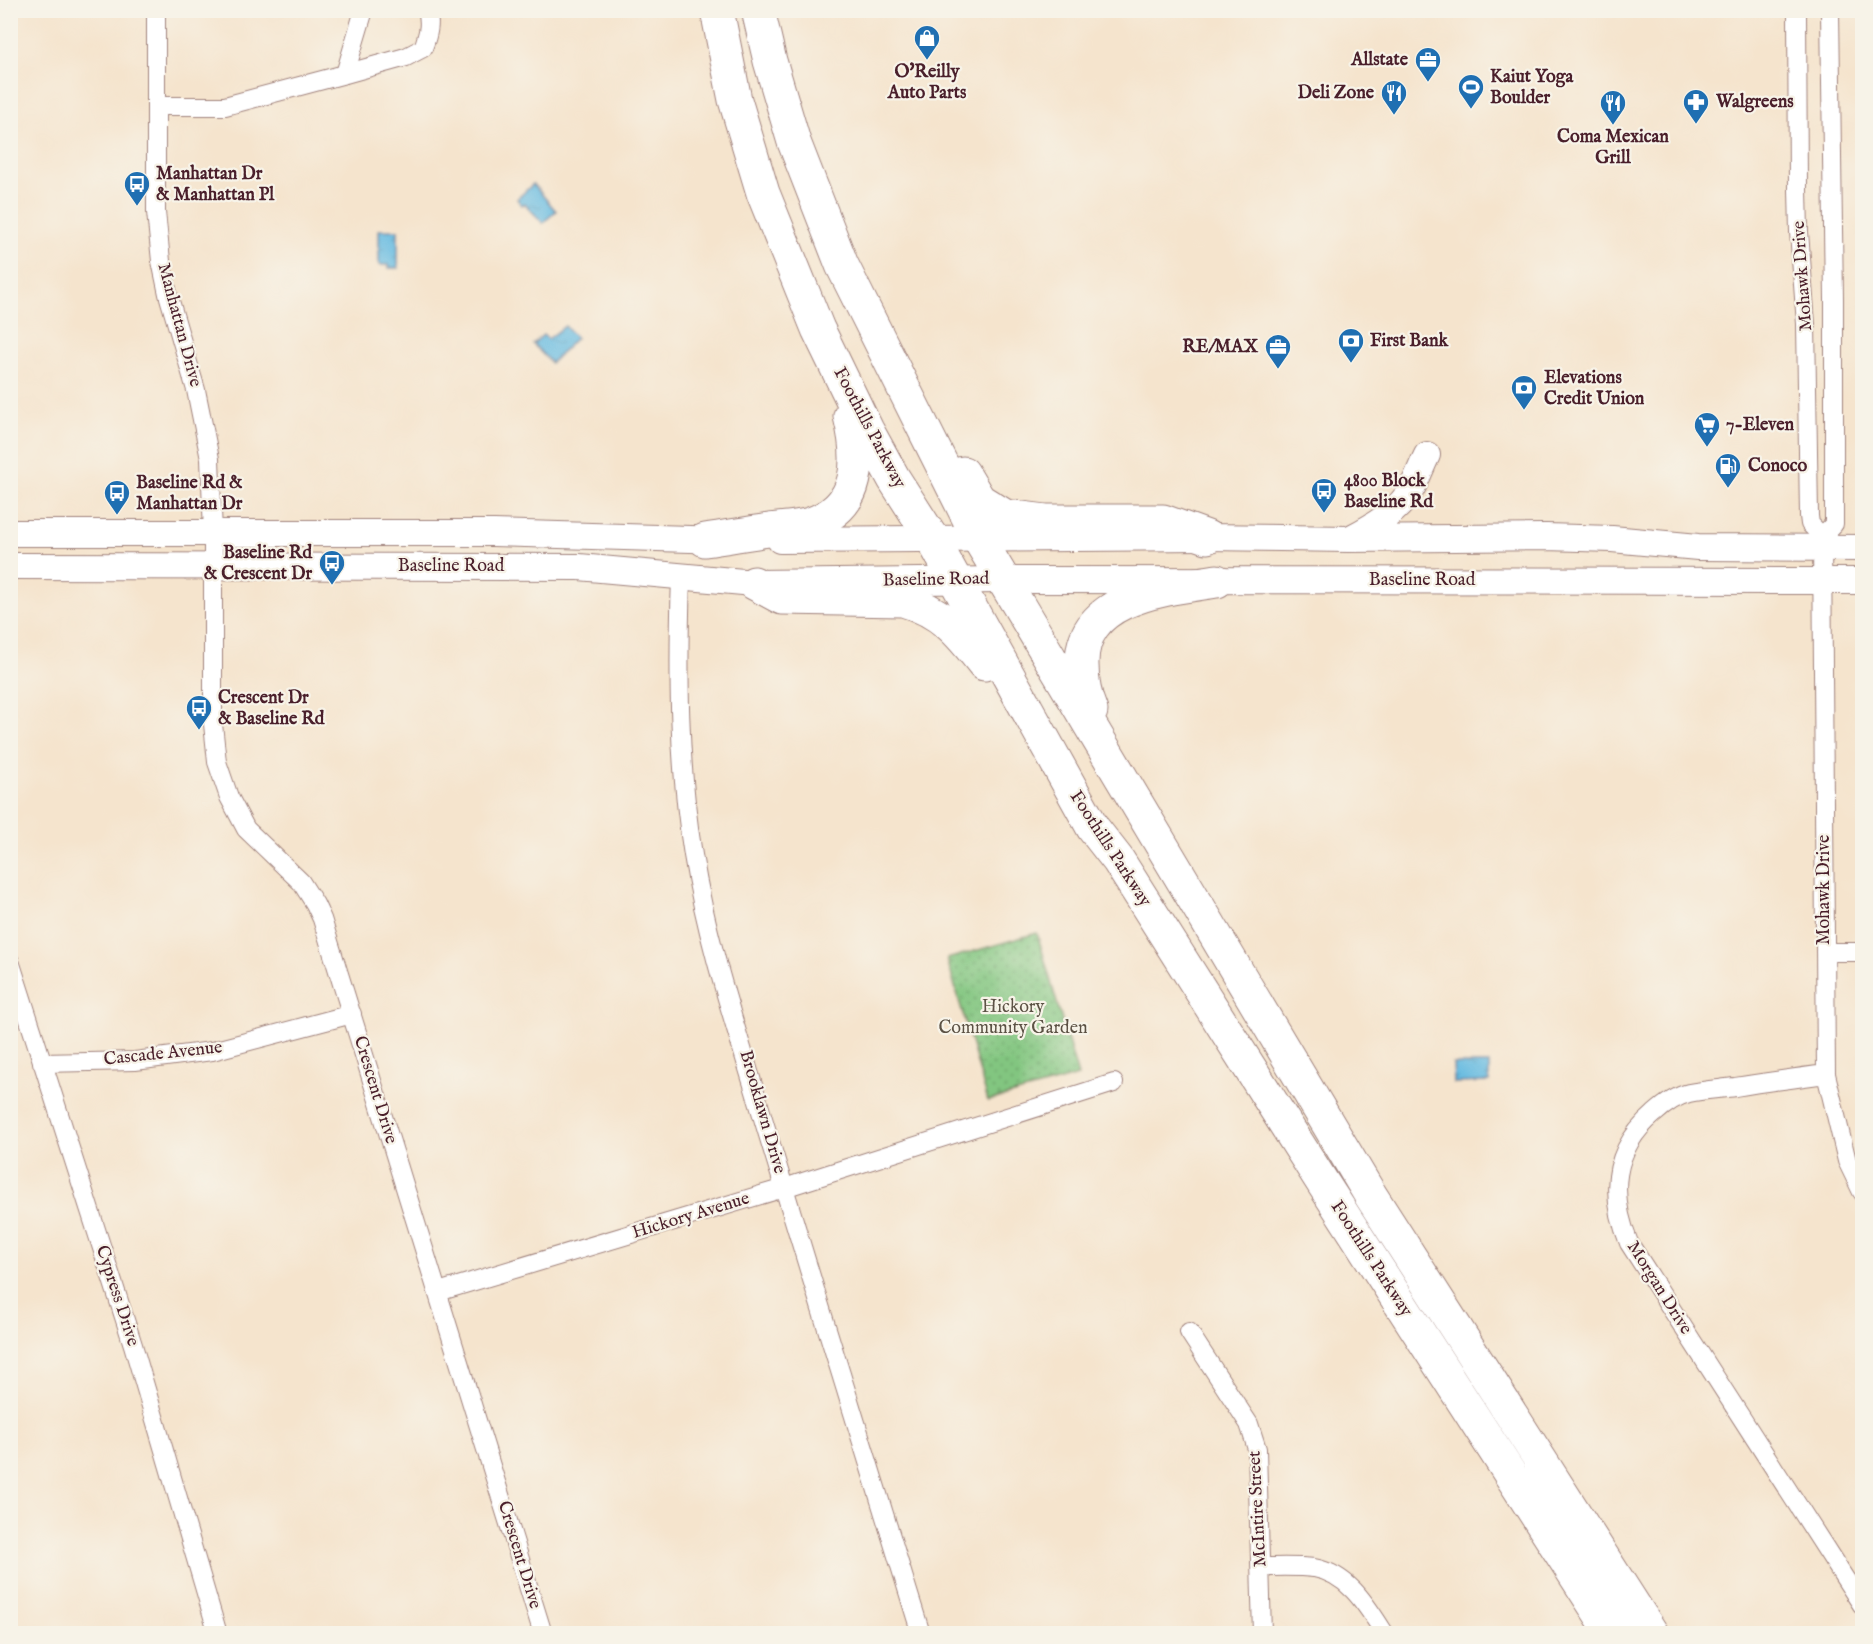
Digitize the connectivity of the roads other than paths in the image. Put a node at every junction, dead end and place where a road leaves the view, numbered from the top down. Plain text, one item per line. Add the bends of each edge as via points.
1 (156, 10) edge
2 (364, 10) edge
3 (427, 10) edge
4 (717, 10) edge
5 (758, 10) edge
6 (1797, 10) edge
7 (1830, 10) edge
8 (345, 74) junction
9 (156, 106) junction
10 (869, 322) junction
11 (840, 376) junction
12 (1427, 455) dead end
13 (10, 533) edge
14 (213, 534) junction
15 (1208, 537) junction
16 (979, 539) junction
17 (1349, 539) junction
18 (705, 540) junction
19 (933, 540) junction
20 (1822, 542) junction
21 (1863, 548) edge
22 (213, 565) junction
23 (10, 566) edge
24 (681, 576) junction
25 (955, 580) junction
26 (1002, 580) junction
27 (1217, 581) junction
28 (1863, 581) edge
29 (1821, 582) junction
30 (754, 583) junction
31 (1114, 765) junction
32 (1093, 828) junction
33 (1824, 952) junction
34 (1863, 952) edge
35 (10, 961) edge
36 (352, 1014) junction
37 (42, 1063) junction
38 (1826, 1074) junction
39 (1114, 1083) dead end
40 (784, 1188) junction
41 (1863, 1192) edge
42 (438, 1292) junction
43 (1190, 1332) dead end
44 (1261, 1567) junction
45 (1862, 1604) edge
46 (218, 1634) edge
47 (543, 1634) edge
48 (921, 1634) edge
49 (1262, 1634) edge
50 (1385, 1634) edge
51 (1613, 1634) edge
52 (1652, 1634) edge

1 - 9 street, Manhattan Drive
2 - 8 street
3 - 8 street via 430,20 423,48 406,57
4 - 11 highway, Foothills Parkway via 735,100 763,193
5 - 10 highway, Foothills Parkway via 794,142 842,266
6 - 20 street, Mohawk Drive via 1798,189 1807,345 1809,516
7 - 20 street, Mohawk Drive via 1834,524
8 - 9 street via 225,106
9 - 14 street, Manhattan Drive via 156,212 161,261 205,432
10 - 15 highway via 906,367 979,500 989,508 1026,520 1163,521
10 - 16 highway, Foothills Parkway
11 - 18 highway via 857,456 854,483 840,506 809,524
11 - 19 highway, Foothills Parkway via 894,479
12 - 17 main road via 1405,498 1376,523
13 - 14 main road, Baseline Road
14 - 18 main road, Baseline Road via 506,533
14 - 22 street, Manhattan Drive
15 - 16 main road, Baseline Road
15 - 17 main road, Baseline Road
16 - 19 main road, Baseline Road
16 - 26 highway, Foothills Parkway
17 - 20 main road, Baseline Road via 1612,539 1698,547
18 - 19 main road, Baseline Road
19 - 25 highway, Foothills Parkway
20 - 21 main road, Baseline Road
20 - 29 street, Mohawk Drive
22 - 23 main road, Baseline Road
22 - 24 main road, Baseline Road via 579,567
22 - 36 street, Crescent Drive via 213,724 218,762 229,797 246,829 301,882 315,904
24 - 30 main road, Baseline Road
24 - 40 street, Brooklawn Drive via 682,762 693,853 705,921
25 - 26 main road, Baseline Road
25 - 30 main road, Baseline Road
25 - 32 highway, Foothills Parkway
26 - 27 main road, Baseline Road
26 - 31 highway, Foothills Parkway
27 - 29 main road, Baseline Road
27 - 31 highway via 1159,590 1109,610 1086,636 1082,678 1089,706
28 - 29 main road, Baseline Road
29 - 33 street, Mohawk Drive
30 - 32 highway via 782,598 903,600 945,620 987,668 1072,807
31 - 52 highway, Foothills Parkway via 1371,1196
32 - 51 highway, Foothills Parkway via 1118,860
33 - 34 street
33 - 38 street, Mohawk Drive
35 - 37 street, Cypress Drive
36 - 37 street, Cascade Avenue via 212,1051 135,1061
36 - 42 street, Crescent Drive
37 - 46 street, Cypress Drive via 133,1345
38 - 41 street, Mohawk Drive via 1847,1161
38 - 45 street, Morgan Drive via 1688,1093 1665,1104 1640,1126 1626,1147 1618,1170 1616,1195 1629,1243
39 - 40 street, Hickory Avenue
40 - 42 street, Hickory Avenue
40 - 48 street, Brooklawn Drive
42 - 47 street, Crescent Drive
43 - 44 street, McIntire Street via 1249,1424 1257,1449
44 - 49 street, McIntire Street
44 - 50 street via 1314,1568 1335,1575 1353,1588

